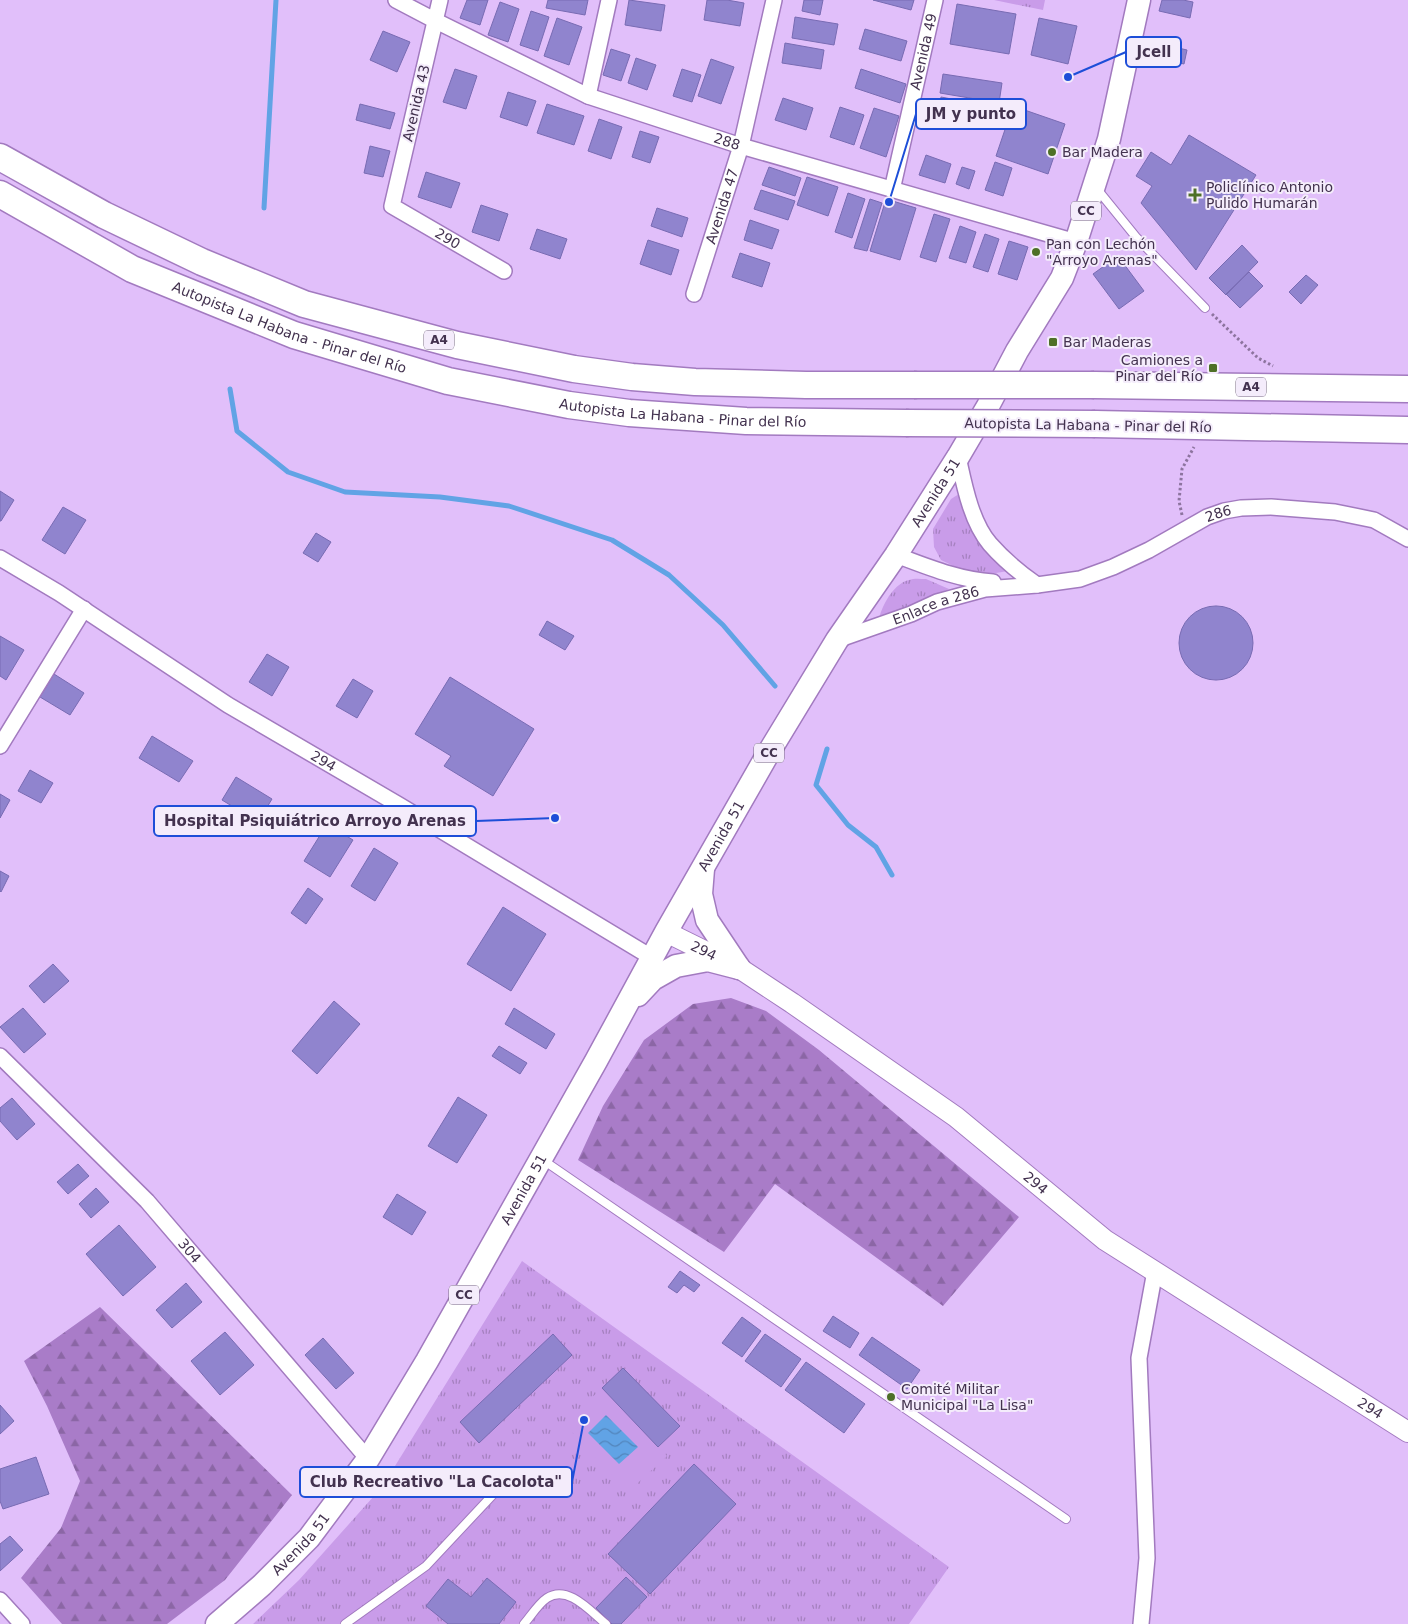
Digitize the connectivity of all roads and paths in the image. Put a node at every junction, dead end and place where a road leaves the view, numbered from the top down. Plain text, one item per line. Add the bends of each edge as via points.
1 (396, 0) edge
2 (440, 0) edge
3 (609, 0) edge
4 (774, 0) edge
5 (935, 0) edge
6 (1139, 0) edge
7 (436, 21) junction
8 (588, 96) junction
9 (742, 146) junction
10 (0, 157) edge
11 (1094, 185) junction
12 (892, 190) junction
13 (0, 194) edge
14 (392, 206) joint
15 (1076, 242) junction
16 (504, 271) dead end
17 (694, 294) dead end
18 (1205, 308) joint
19 (1276, 368) dead end
20 (1101, 385) junction
21 (1408, 389) edge
22 (1102, 424) junction
23 (1205, 426) junction
24 (1408, 430) edge
25 (958, 456) junction
26 (1184, 530) junction
27 (1408, 539) edge
28 (896, 555) junction
29 (0, 558) edge
30 (1037, 585) junction
31 (84, 610) junction
32 (837, 640) junction
33 (0, 746) edge
34 (703, 867) junction
35 (666, 932) junction
36 (651, 957) junction
37 (739, 968) junction
38 (623, 1010) junction
39 (0, 1056) edge
40 (541, 1159) junction
41 (1155, 1272) junction
42 (1408, 1432) edge
43 (368, 1459) junction
44 (501, 1486) dead end
45 (1066, 1519) dead end
46 (0, 1600) edge
47 (22, 1624) edge
48 (217, 1624) edge
49 (345, 1624) edge
50 (524, 1624) edge
51 (606, 1624) edge
52 (1141, 1624) edge

1 - 7 street, 288
2 - 7 street, Avenida 43
3 - 8 street
4 - 9 street, Avenida 47
5 - 12 street, Avenida 49
6 - 11 main road, Avenida 51 / CC via 1109,139
7 - 8 street, 288
7 - 14 street, Avenida 43
8 - 9 street, 288
9 - 12 street, 288
9 - 17 street, Avenida 47
10 - 20 highway, Autopista La Habana - Pinar del Río / A4, bridge via 104,215 202,262 304,304 457,345 574,369 695,382
11 - 15 main road, Avenida 51 / CC
11 - 18 lane via 1136,237
12 - 15 street, 288
13 - 22 highway, Autopista La Habana - Pinar del Río, bridge via 132,269 294,335 448,381 569,405 746,422
14 - 16 street, 290
15 - 25 main road, Avenida 51 / CC via 1062,278 1031,326
18 - 19 path via 1258,358
20 - 21 highway, Autopista La Habana - Pinar del Río / A4
20 - 22 highway
22 - 23 highway, Autopista La Habana - Pinar del Río
23 - 24 highway, Autopista La Habana - Pinar del Río
23 - 26 path via 1182,470 1179,501
25 - 28 main road, Avenida 51 / CC
25 - 30 street via 967,498 989,543
26 - 27 street, 286 via 1224,511 1241,508 1329,510 1374,520
26 - 30 street, 286 via 1113,567 1080,579
28 - 30 street, Enlace a 286 via 974,581
28 - 32 main road, Avenida 51 / CC
29 - 31 street, 294
30 - 32 street, Enlace a 286 via 985,589 955,596
31 - 33 street
31 - 36 street, 294 via 228,705
32 - 34 main road, Avenida 51 / CC
34 - 35 main road, Avenida 51 / CC
34 - 37 main road via 701,894 707,920
35 - 36 main road, Avenida 51 / CC
35 - 37 main road, 294
36 - 38 main road, Avenida 51 / CC
37 - 38 main road via 708,960 676,966 652,979
37 - 41 main road, 294 via 956,1117 1105,1240
38 - 40 main road, Avenida 51 / CC
39 - 43 street, 304 via 147,1201
40 - 43 main road, Avenida 51 / CC
40 - 45 lane
41 - 42 main road, 294
41 - 52 street via 1139,1358 1147,1558
43 - 48 main road, Avenida 51 / CC via 308,1538 262,1585
44 - 49 lane via 426,1566
46 - 47 street
50 - 51 lane via 553,1594 564,1594 577,1600

